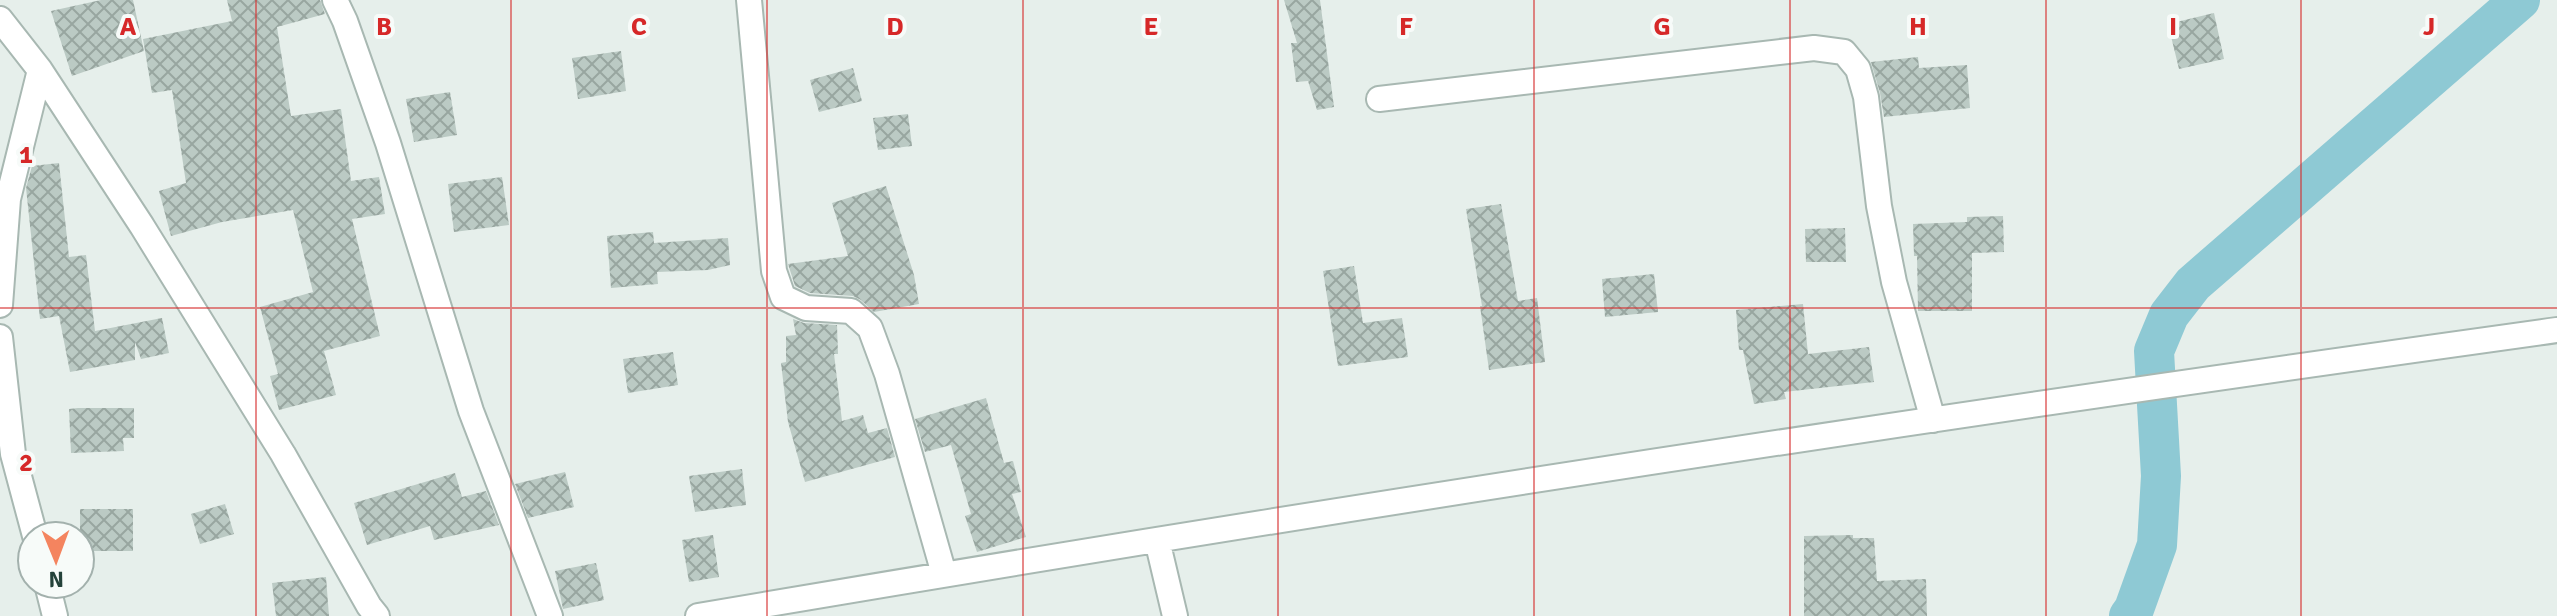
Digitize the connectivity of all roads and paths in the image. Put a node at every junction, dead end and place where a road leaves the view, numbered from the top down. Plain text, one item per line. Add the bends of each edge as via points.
1 (335, 0) edge
2 (749, 0) edge
3 (0, 19) edge
4 (40, 70) junction
5 (1379, 99) dead end
6 (0, 305) edge
7 (2557, 330) edge
8 (0, 337) edge
9 (1933, 420) junction
10 (6, 455) edge
11 (29, 520) edge
12 (1157, 540) junction
13 (944, 574) junction
14 (377, 616) edge
15 (550, 616) edge
16 (698, 616) edge
17 (1175, 616) edge

1 - 15 street via 388,143 471,411
2 - 13 street via 774,271 783,297 806,308 851,311 870,328
3 - 4 street
4 - 6 street via 8,199
4 - 14 street via 275,441
5 - 9 street via 1814,48 1844,52 1858,69 1866,97 1894,282
7 - 9 street
8 - 10 street
9 - 12 street
10 - 11 street
12 - 13 street
12 - 17 street
13 - 16 street

